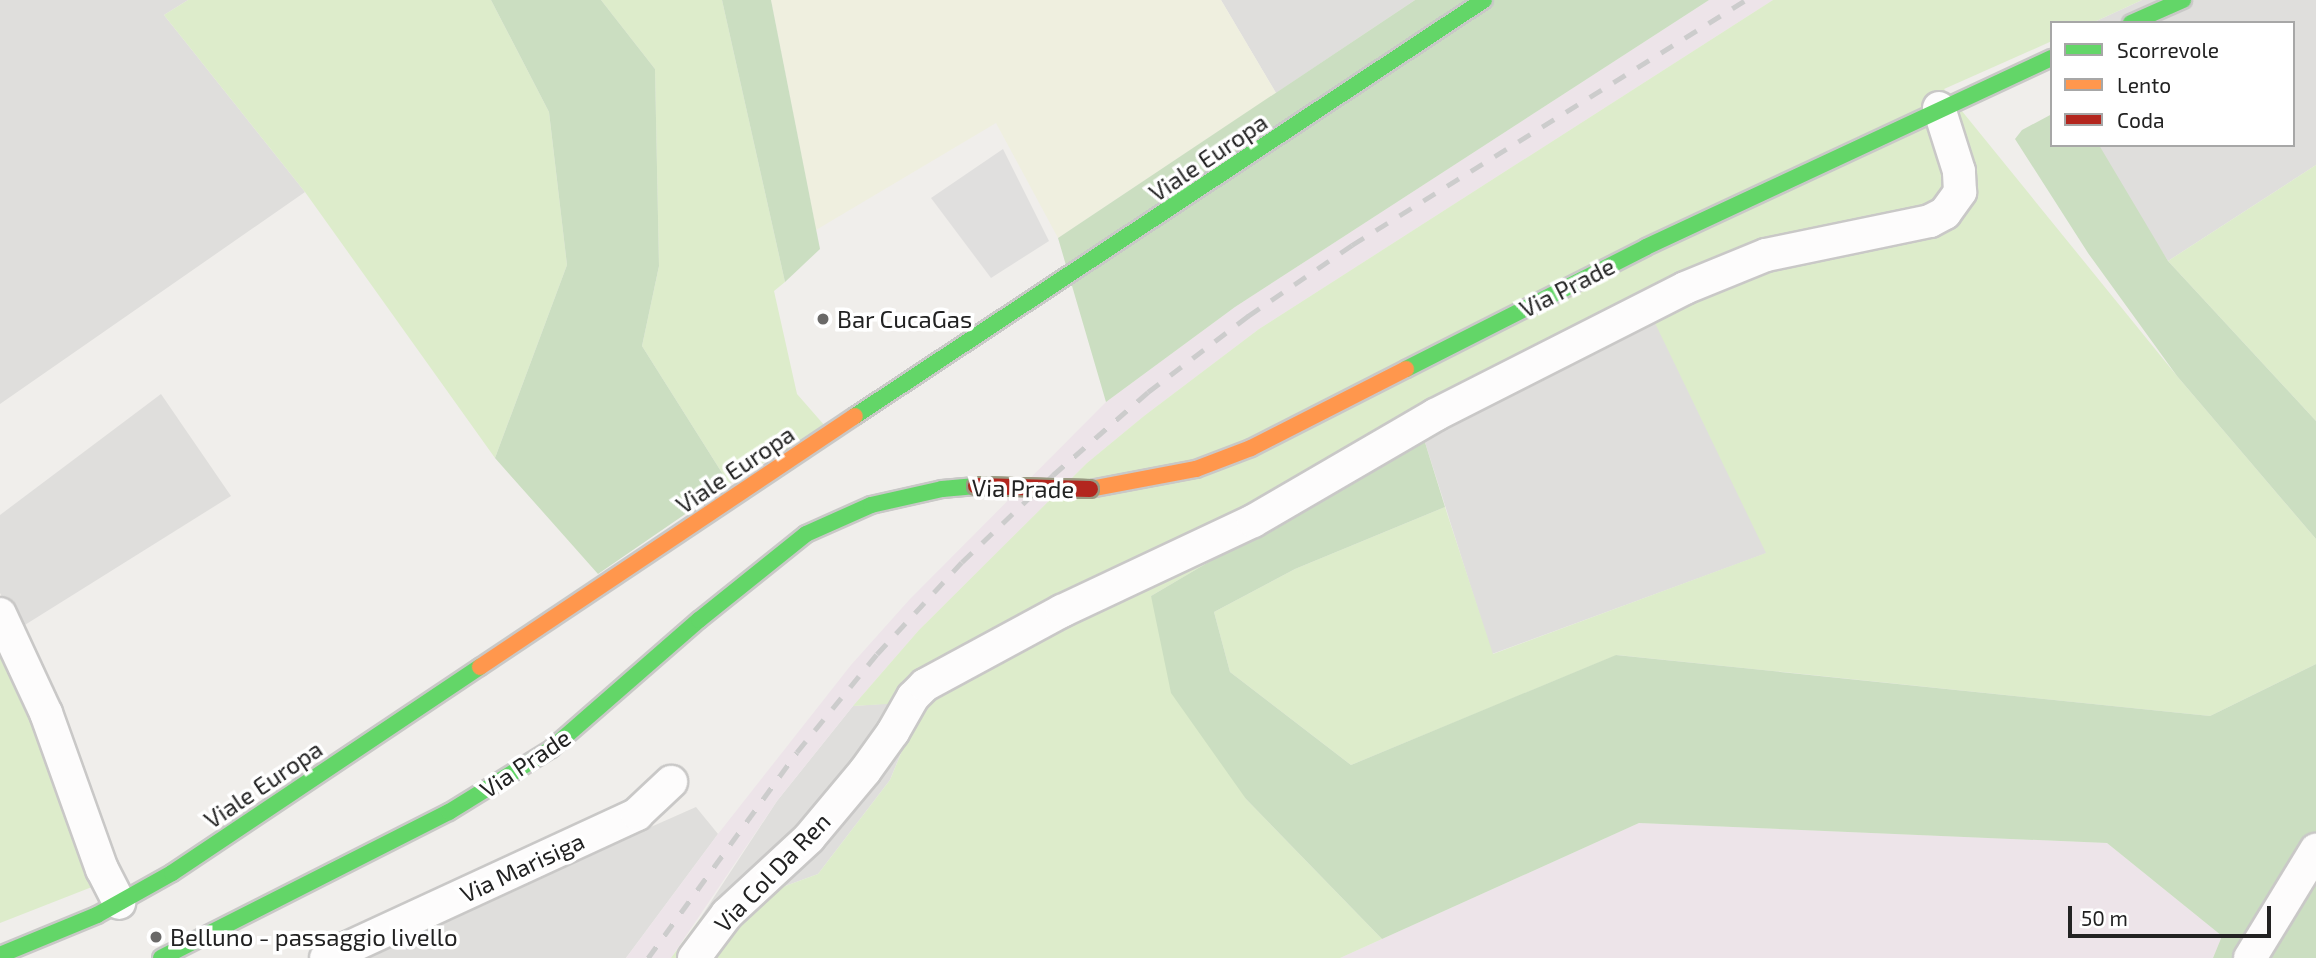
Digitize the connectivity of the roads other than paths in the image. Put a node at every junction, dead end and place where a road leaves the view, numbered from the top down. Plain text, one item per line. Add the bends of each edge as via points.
1 (1484, 0) edge
2 (2183, 0) edge
3 (2136, 21) edge
4 (2050, 59) edge
5 (1939, 108) junction
6 (0, 614) edge
7 (671, 782) dead end
8 (2316, 850) edge
9 (119, 903) junction
10 (0, 955) edge
11 (161, 958) edge
12 (326, 958) edge
13 (694, 958) edge
14 (2250, 958) edge

1 - 9 main road, Viale Europa via 172,873
2 - 3 main road
4 - 5 main road, Via Prade
5 - 11 main road, Via Prade, bridge via 1646,247 1251,448 1196,469 1090,489 942,489 871,505 806,534 540,756 449,812
5 - 13 street, Via Col Da Ren via 1959,170 1960,192 1945,213 1930,221 1766,255 1685,288 1435,415 1253,521 1062,611 925,685 809,838 727,914
6 - 9 street via 46,713 102,869
7 - 12 street, Via Marisiga via 637,814
8 - 14 street
9 - 10 main road, Viale Europa

